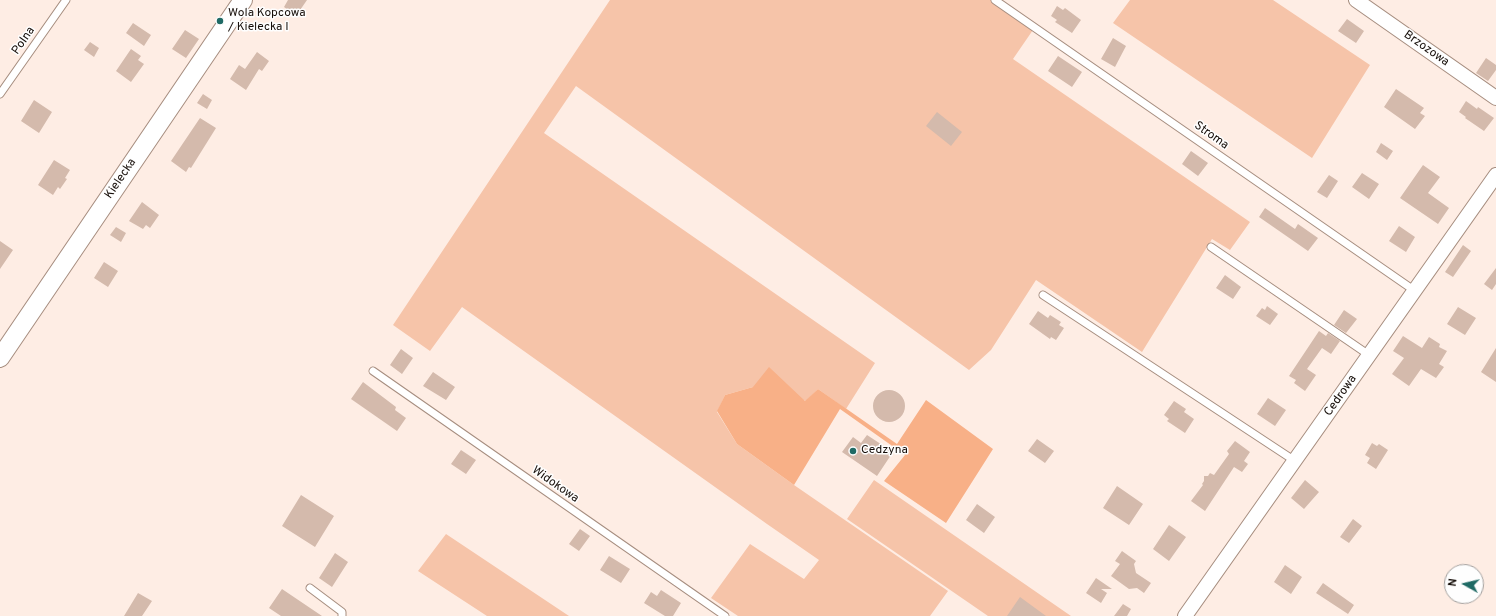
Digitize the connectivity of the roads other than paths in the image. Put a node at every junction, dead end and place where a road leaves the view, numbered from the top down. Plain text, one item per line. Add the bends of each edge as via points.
1 (66, 0) edge
2 (243, 0) edge
3 (995, 0) edge
4 (1356, 0) edge
5 (0, 94) edge
6 (1496, 98) edge
7 (1496, 175) edge
8 (1211, 248) dead end
9 (1414, 291) junction
10 (1043, 295) dead end
11 (1369, 355) junction
12 (0, 358) edge
13 (373, 371) dead end
14 (1295, 461) junction
15 (310, 588) dead end
16 (342, 616) edge
17 (725, 616) edge
18 (1185, 616) edge

1 - 5 lane, Polna
2 - 12 street, Kielecka
3 - 9 lane, Stroma
4 - 6 street, Brzozowa
7 - 9 street, Cedrowa
8 - 11 lane
9 - 11 street, Cedrowa
10 - 14 lane
11 - 14 street, Cedrowa
13 - 17 lane, Widokowa
14 - 18 street, Cedrowa
15 - 16 lane via 342,612

